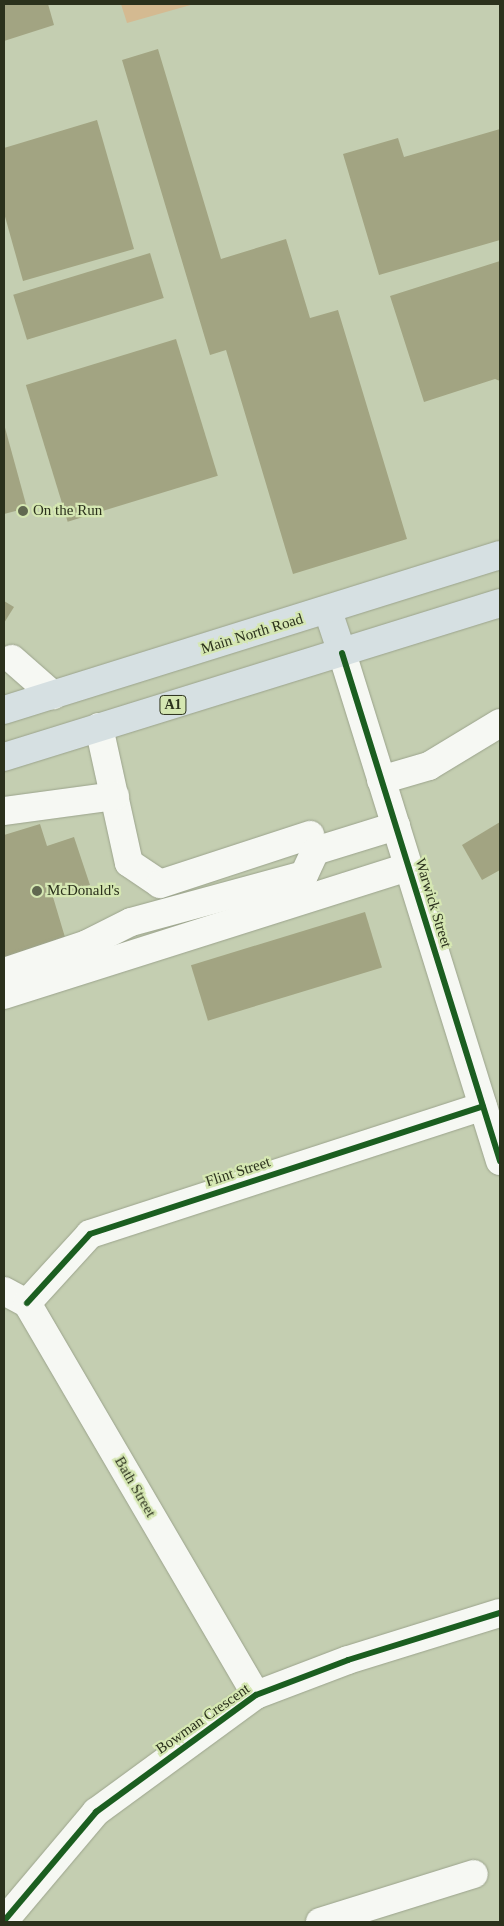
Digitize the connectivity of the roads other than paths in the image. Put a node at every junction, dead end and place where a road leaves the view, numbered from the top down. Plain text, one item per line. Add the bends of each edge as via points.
1 (500, 555) edge
2 (500, 603) edge
3 (328, 610) junction
4 (342, 653) junction
5 (12, 659) dead end
6 (53, 695) junction
7 (4, 710) edge
8 (500, 723) edge
9 (99, 727) junction
10 (4, 757) edge
11 (381, 780) junction
12 (115, 796) junction
13 (4, 811) edge
14 (396, 826) junction
15 (313, 843) junction
16 (408, 867) junction
17 (4, 972) edge
18 (4, 995) edge
19 (483, 1106) junction
20 (500, 1161) edge
21 (4, 1291) edge
22 (27, 1303) junction
23 (500, 1613) edge
24 (256, 1695) junction
25 (474, 1874) dead end
26 (28, 1897) junction
27 (4, 1922) edge
28 (18, 1922) edge
29 (320, 1922) edge

1 - 3 highway, Main North Road
2 - 4 highway, A1
3 - 4 highway
3 - 6 highway, Main North Road
4 - 9 highway, A1
4 - 11 street, Warwick Street
5 - 6 street
6 - 7 highway, Main North Road
8 - 11 street via 428,766
9 - 10 highway, A1
9 - 12 street
11 - 14 street, Warwick Street
12 - 13 street
12 - 15 street via 130,863 160,884
14 - 15 street
14 - 16 street, Warwick Street
15 - 17 street via 304,875 131,922 87,944
16 - 18 street
16 - 19 street, Warwick Street
19 - 20 street, Warwick Street
19 - 22 street, Flint Street via 90,1234
21 - 22 street
22 - 24 street, Bath Street
23 - 24 street, Bowman Crescent via 348,1660
24 - 26 street, Bowman Crescent via 96,1812
25 - 29 street
26 - 27 street, Bowman Crescent
26 - 28 street, Bowman Crescent

